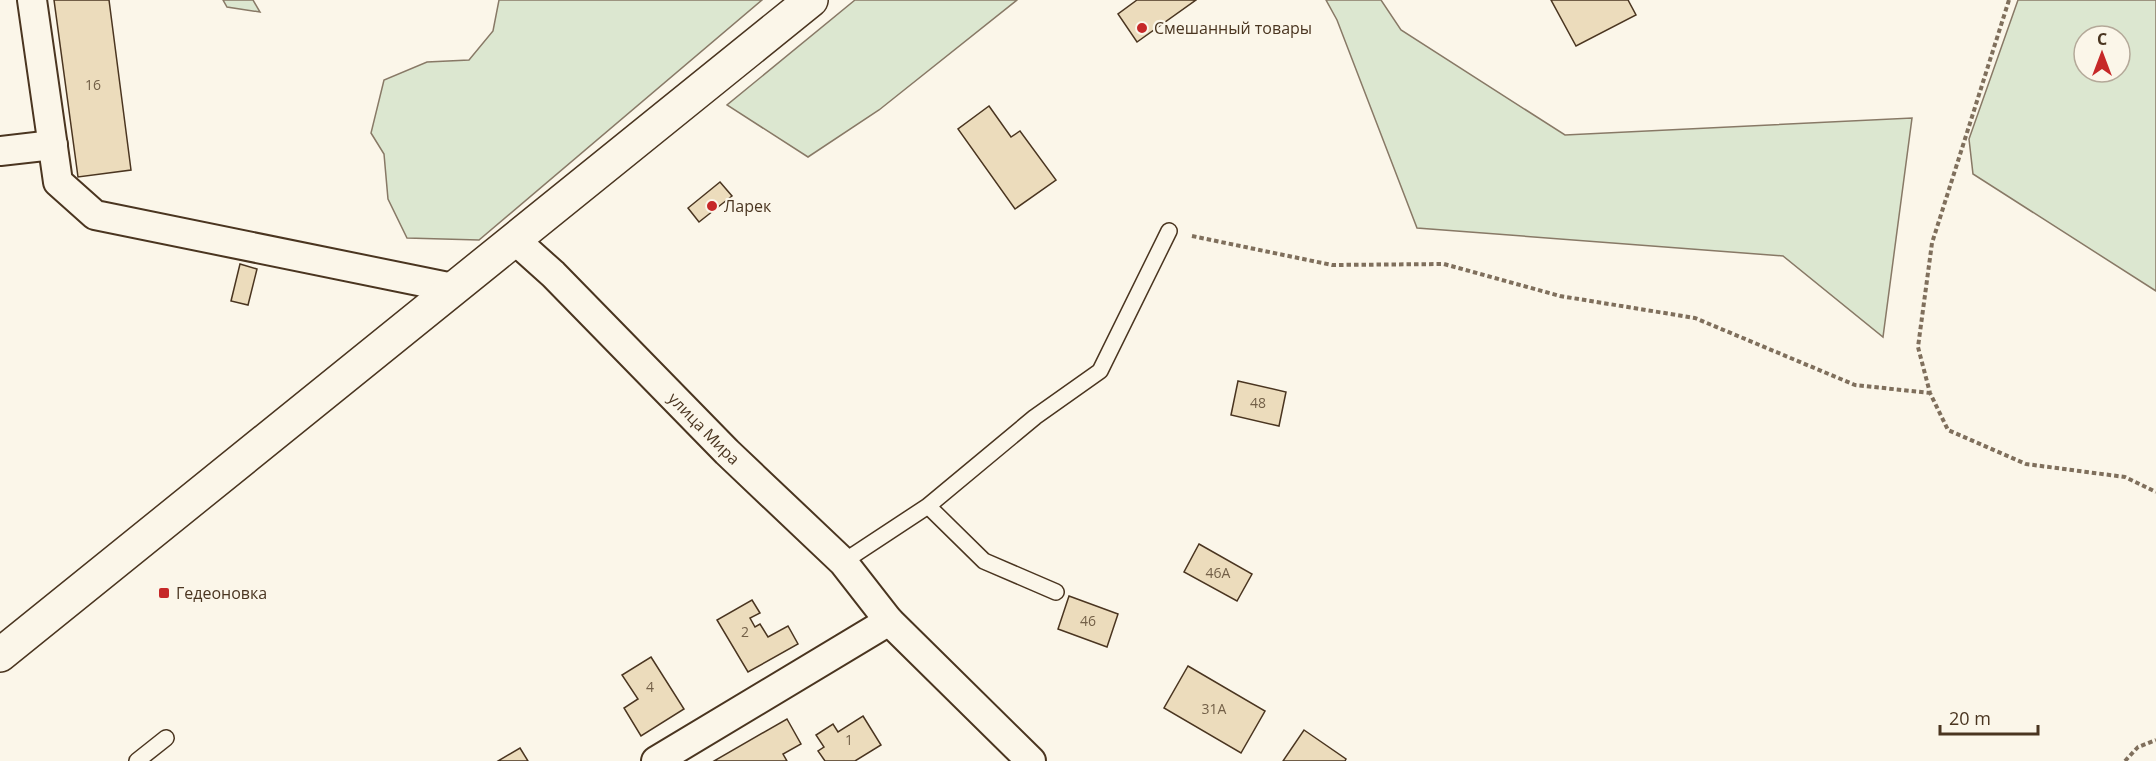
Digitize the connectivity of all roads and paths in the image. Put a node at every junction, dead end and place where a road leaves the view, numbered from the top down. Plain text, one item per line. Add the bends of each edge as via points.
1 (32, 0) edge
2 (811, 0) edge
3 (2009, 0) edge
4 (53, 145) junction
5 (0, 152) edge
6 (1169, 231) joint
7 (515, 240) junction
8 (453, 288) junction
9 (1930, 393) junction
10 (2156, 492) edge
11 (928, 506) junction
12 (843, 562) junction
13 (1056, 592) dead end
14 (890, 621) junction
15 (1, 654) edge
16 (166, 738) dead end
17 (2156, 740) edge
18 (137, 761) edge
19 (656, 761) edge
20 (1031, 761) edge
21 (2125, 761) edge

1 - 4 street
2 - 7 main road
3 - 9 path via 1932,243 1918,347
4 - 5 street
4 - 8 street via 58,182 95,215
6 - 9 path via 1332,265 1444,264 1560,296 1695,318 1855,385
6 - 11 lane via 1100,371 1035,417
7 - 8 main road
7 - 12 street, улица Мира
8 - 15 main road
9 - 10 path via 1948,430 2026,464 2125,477
11 - 12 lane
11 - 13 lane via 984,561
12 - 14 street, улица Мира
14 - 19 street
14 - 20 street, улица Мира
16 - 18 lane
17 - 21 path via 2139,747

